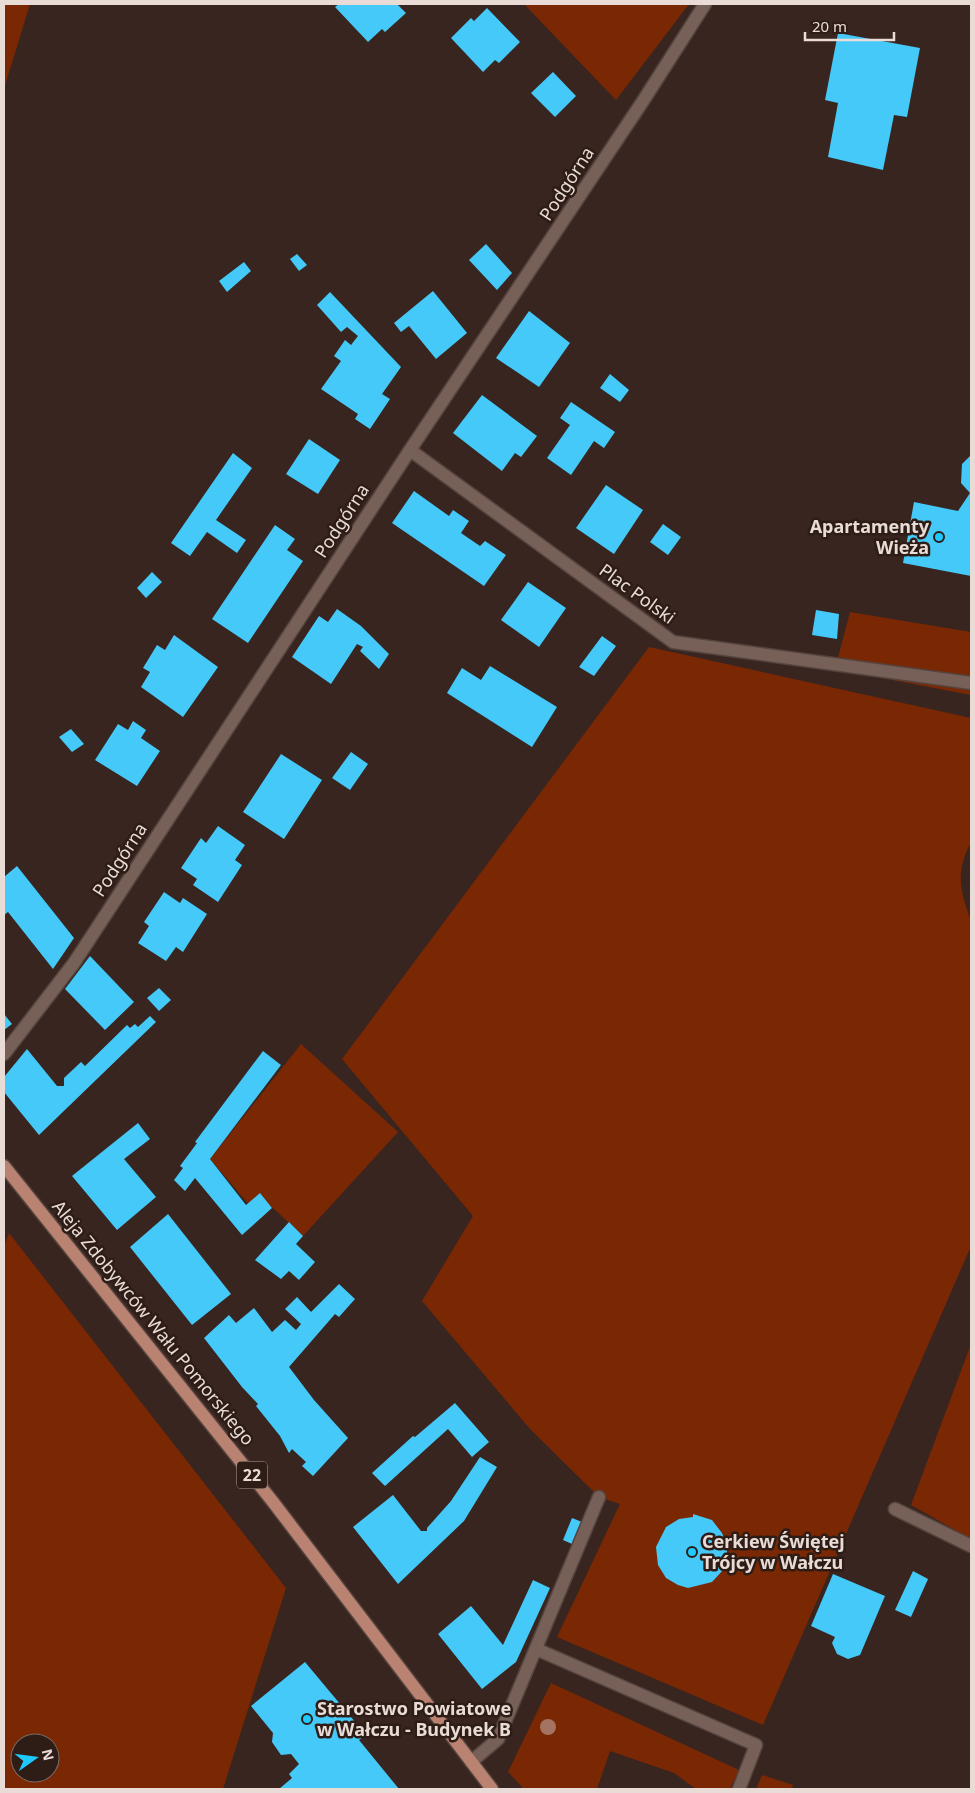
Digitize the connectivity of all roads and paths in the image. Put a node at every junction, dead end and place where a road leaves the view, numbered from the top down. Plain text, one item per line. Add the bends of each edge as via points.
1 (705, 4) edge
2 (410, 450) junction
3 (971, 683) edge
4 (4, 1054) edge
5 (4, 1166) edge
6 (599, 1497) dead end
7 (895, 1509) dead end
8 (971, 1546) edge
9 (536, 1649) junction
10 (471, 1762) junction
11 (492, 1789) edge
12 (739, 1789) edge

1 - 2 street, Podgórna
2 - 3 street, Plac Polski via 673,642
2 - 4 street, Podgórna via 74,962
5 - 10 main road, Aleja Zdobywców Wału Pomorskiego / 22 via 273,1502
6 - 9 street
7 - 8 street
9 - 10 street via 498,1739
9 - 12 street via 756,1745
10 - 11 main road, Aleja Zdobywców Wału Pomorskiego / 22

